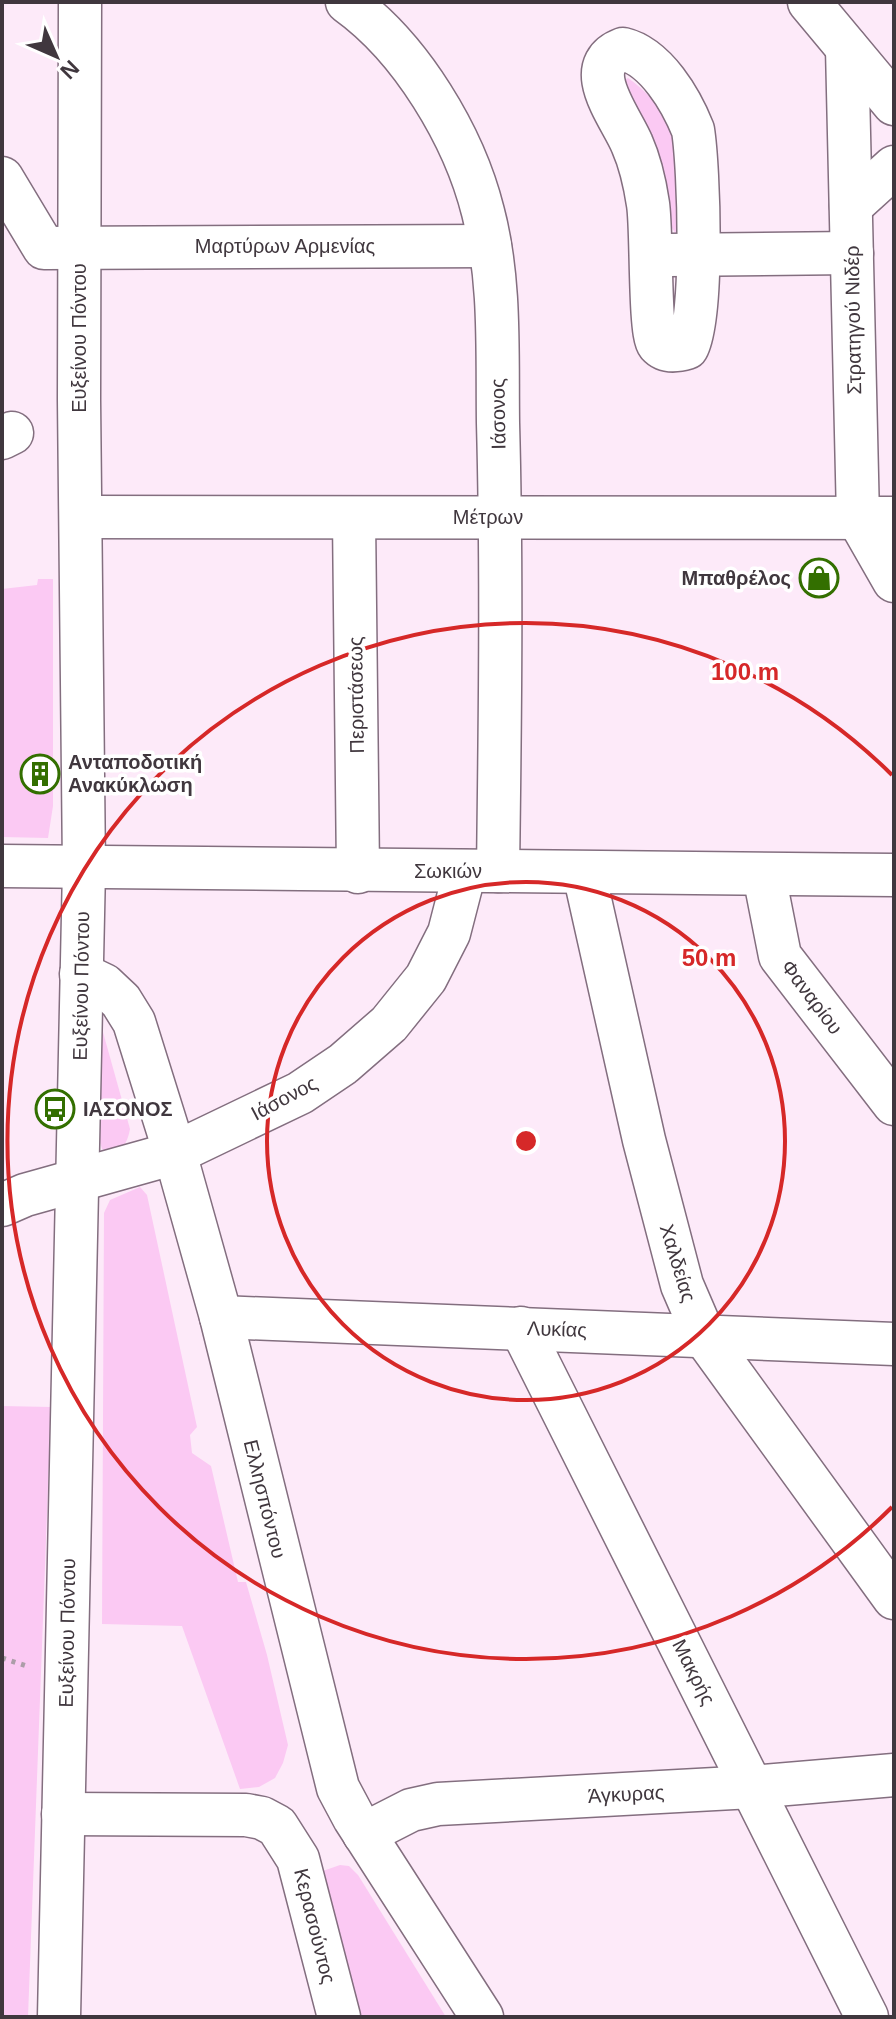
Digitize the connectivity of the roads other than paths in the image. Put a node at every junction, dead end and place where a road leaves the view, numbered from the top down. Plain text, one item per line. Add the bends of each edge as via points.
1 (80, 2) edge
2 (809, 2) edge
3 (362, 6) edge
4 (847, 48) junction
5 (894, 104) edge
6 (894, 167) edge
7 (2, 178) edge
8 (851, 206) junction
9 (79, 246) junction
10 (490, 246) junction
11 (852, 253) junction
12 (698, 255) junction
13 (652, 256) junction
14 (81, 517) junction
15 (502, 517) junction
16 (354, 518) junction
17 (876, 518) edge
18 (894, 581) edge
19 (2, 866) edge
20 (84, 869) junction
21 (482, 871) junction
22 (358, 872) junction
23 (584, 873) junction
24 (764, 875) junction
25 (894, 875) edge
26 (81, 974) junction
27 (894, 1104) edge
28 (175, 1153) junction
29 (76, 1181) junction
30 (2, 1205) edge
31 (221, 1317) junction
32 (521, 1328) junction
33 (704, 1336) junction
34 (894, 1344) edge
35 (894, 1598) edge
36 (894, 1775) edge
37 (752, 1787) junction
38 (63, 1814) junction
39 (364, 1834) junction
40 (59, 2017) edge
41 (339, 2017) edge
42 (482, 2017) edge
43 (867, 2017) edge

1 - 9 street, Ευξείνου Πόντου
2 - 4 street
3 - 10 street, Ιάσονος via 451,130 471,172
4 - 5 street
4 - 8 street, Στρατηγού Νιδέρ
6 - 8 street
7 - 9 street, Μαρτύρων Αρμενίας via 44,248
8 - 11 street, Στρατηγού Νιδέρ
9 - 10 street, Μαρτύρων Αρμενίας
9 - 14 street, Ευξείνου Πόντου
10 - 15 street, Ιάσονος
11 - 12 street
11 - 17 street, Στρατηγού Νιδέρ
12 - 13 street
12 - 13 street via 692,340 678,351 656,343
12 - 13 street via 693,130 659,73 635,52 623,49 613,53 602,79 641,170
14 - 16 street, Μέτρων
14 - 20 street, Ευξείνου Πόντου
15 - 16 street, Μέτρων
15 - 17 street, Μέτρων
15 - 21 street, Ιάσονος
16 - 22 street, Περιστάσεως
17 - 18 street, Στρατηγού Νιδέρ
19 - 20 street, Σωκιών
20 - 22 street, Σωκιών
20 - 26 street, Ευξείνου Πόντου
21 - 22 street, Σωκιών
21 - 23 street, Σωκιών
21 - 28 street, Ιάσονος via 426,978 389,1024 300,1093
23 - 24 street, Σωκιών
23 - 33 street, Χαλδείας via 644,1140 682,1285
24 - 25 street, Σωκιών
24 - 27 street, Φαναρίου via 780,956
26 - 28 street, Ελλησπόντου via 104,985 134,1022
26 - 29 street, Ευξείνου Πόντου
28 - 29 street, Ιάσονος
28 - 31 street, Ελλησπόντου
29 - 30 street, Ιάσονος
29 - 38 street, Ευξείνου Πόντου
31 - 32 street, Λυκίας
31 - 39 street, Ελλησπόντου via 331,1769
32 - 33 street, Λυκίας
32 - 37 street, Μακρής
33 - 34 street, Λυκίας
33 - 35 street, Χαλδείας
36 - 37 street, Άγκυρας
37 - 39 street, Άγκυρας via 438,1804 411,1810
37 - 43 street, Μακρής
38 - 40 street, Ευξείνου Πόντου
38 - 41 street, Κερασούντος via 246,1815 277,1826 298,1859
39 - 42 street, Ελλησπόντου

